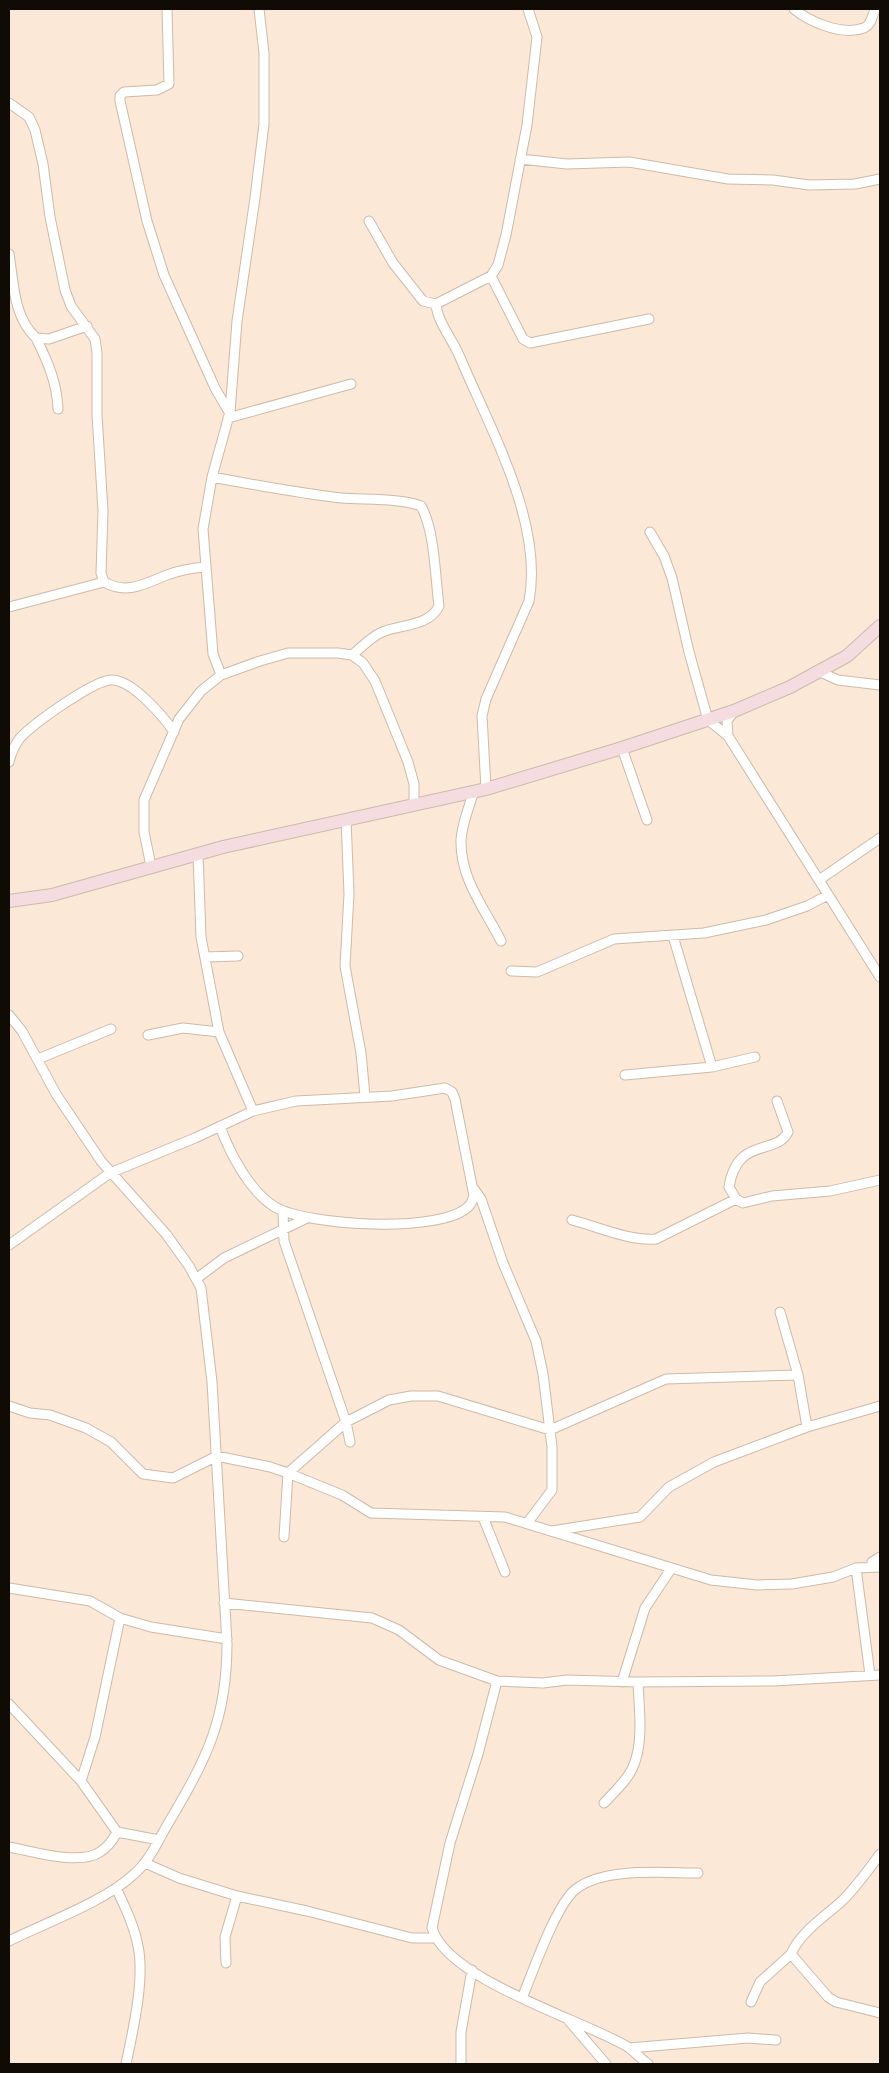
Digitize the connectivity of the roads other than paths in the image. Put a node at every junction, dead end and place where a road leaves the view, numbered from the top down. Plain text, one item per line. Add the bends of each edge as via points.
1 (167, 9) edge
2 (259, 9) edge
3 (528, 9) edge
4 (794, 9) edge
5 (876, 9) edge
6 (9, 105) edge
7 (520, 159) junction
8 (880, 179) edge
9 (369, 221) dead end
10 (9, 254) edge
11 (490, 276) junction
12 (436, 304) junction
13 (649, 319) dead end
14 (86, 326) junction
15 (36, 338) junction
16 (351, 384) dead end
17 (58, 409) dead end
18 (229, 415) junction
19 (212, 477) junction
20 (650, 532) dead end
21 (205, 567) junction
22 (104, 582) junction
23 (9, 607) edge
24 (880, 626) edge
25 (352, 655) junction
26 (820, 672) junction
27 (221, 675) junction
28 (880, 685) edge
29 (734, 711) junction
30 (708, 720) junction
31 (174, 732) junction
32 (728, 736) junction
33 (622, 748) junction
34 (9, 759) edge
35 (480, 790) junction
36 (414, 804) junction
37 (346, 818) junction
38 (647, 820) dead end
39 (880, 838) edge
40 (198, 854) junction
41 (151, 866) junction
42 (819, 880) junction
43 (828, 895) junction
44 (9, 901) edge
45 (673, 936) junction
46 (501, 941) dead end
47 (238, 956) dead end
48 (205, 957) junction
49 (511, 970) dead end
50 (880, 977) edge
51 (9, 1015) edge
52 (111, 1029) dead end
53 (219, 1032) junction
54 (148, 1035) dead end
55 (755, 1057) dead end
56 (38, 1059) junction
57 (712, 1067) junction
58 (624, 1075) dead end
59 (365, 1096) junction
60 (777, 1101) dead end
61 (253, 1111) junction
62 (220, 1126) junction
63 (110, 1173) junction
64 (880, 1180) edge
65 (474, 1188) junction
66 (736, 1200) junction
67 (283, 1211) junction
68 (308, 1218) junction
69 (572, 1220) dead end
70 (284, 1229) junction
71 (9, 1245) edge
72 (196, 1279) junction
73 (780, 1312) dead end
74 (798, 1375) junction
75 (9, 1406) edge
76 (880, 1406) edge
77 (346, 1422) junction
78 (807, 1427) junction
79 (550, 1430) junction
80 (350, 1442) dead end
81 (217, 1456) junction
82 (288, 1473) junction
83 (483, 1517) junction
84 (528, 1522) junction
85 (549, 1531) junction
86 (284, 1537) dead end
87 (880, 1557) edge
88 (856, 1568) junction
89 (671, 1569) junction
90 (505, 1572) dead end
91 (9, 1588) edge
92 (224, 1603) junction
93 (120, 1618) junction
94 (227, 1639) junction
95 (870, 1675) junction
96 (880, 1675) edge
97 (497, 1681) junction
98 (622, 1682) junction
99 (638, 1682) junction
100 (9, 1704) edge
101 (81, 1781) junction
102 (604, 1803) dead end
103 (117, 1832) junction
104 (159, 1840) junction
105 (9, 1847) edge
106 (880, 1854) edge
107 (145, 1863) junction
108 (698, 1873) dead end
109 (116, 1888) junction
110 (237, 1896) junction
111 (434, 1938) junction
112 (9, 1941) edge
113 (791, 1954) junction
114 (226, 1963) dead end
115 (472, 1970) junction
116 (522, 1998) junction
117 (751, 2002) dead end
118 (880, 2013) edge
119 (567, 2019) junction
120 (776, 2040) dead end
121 (629, 2048) junction
122 (126, 2064) edge
123 (460, 2064) edge
124 (606, 2064) edge
125 (648, 2064) edge

1 - 18 street via 169,84 157,90 124,92 120,101 147,221 164,275
2 - 18 street via 264,53 264,124 237,321
3 - 7 street via 537,37
4 - 5 street via 824,26 848,29 864,28
6 - 14 street via 29,117 35,130 65,290 71,306
7 - 8 street via 567,164 629,162 728,179 809,185 855,184
7 - 11 street via 506,235 498,266
9 - 12 street via 404,279 423,301
10 - 15 street via 18,312 28,331
11 - 12 street
11 - 13 street via 523,339 530,343
12 - 35 street via 436,312 452,339 515,488 527,528 530,552 532,585 529,601 496,674 482,716
14 - 15 street via 49,339
14 - 22 street via 95,339 97,353
15 - 17 street via 55,383
16 - 18 street
18 - 19 street
19 - 21 street via 203,529
19 - 25 street via 304,494 412,502 421,506 429,533 439,606 436,613 427,619 381,633
20 - 30 street via 672,578
21 - 22 street via 185,569 129,590
21 - 27 street via 213,654
22 - 23 street
24 - 26 main road via 847,656
25 - 27 street via 288,654 260,660
25 - 36 street via 363,662 375,681 408,762 414,784
26 - 28 street via 838,680
26 - 29 main road
27 - 31 street via 202,691 179,719
29 - 30 main road
29 - 32 street via 727,721
30 - 32 street
30 - 33 main road
31 - 34 street via 153,707 125,683 104,680 40,722 21,738
31 - 41 street via 144,800 144,832
32 - 42 street
33 - 35 main road
33 - 38 street
35 - 36 main road
35 - 46 street via 461,839 462,853 478,903
36 - 37 main road
37 - 40 main road
37 - 59 street via 349,894 344,959 361,1053
39 - 42 street
40 - 41 main road
40 - 48 street via 201,937
41 - 44 main road via 85,887 29,900
42 - 43 street
43 - 45 street via 766,920
43 - 50 street
45 - 49 street via 614,939 537,972
45 - 57 street
47 - 48 street
48 - 53 street
51 - 56 street
52 - 56 street
53 - 54 street via 183,1028
53 - 61 street
55 - 57 street
56 - 63 street via 56,1094
57 - 58 street
59 - 61 street via 296,1101
59 - 65 street via 392,1096 445,1088 452,1092
60 - 66 street via 788,1132 778,1141 740,1159 733,1168 729,1187
61 - 62 street
62 - 63 street
62 - 67 street via 239,1169 273,1206
63 - 71 street
63 - 72 street via 166,1234
64 - 66 street via 743,1203
65 - 68 street via 469,1206 446,1218 356,1224
65 - 79 street via 536,1341 544,1374
66 - 69 street via 656,1239 646,1240
67 - 68 street
67 - 70 street
68 - 70 street
70 - 72 street via 224,1258
70 - 77 street via 284,1240
72 - 81 street via 201,1288 207,1324
73 - 74 street
74 - 78 street
74 - 79 street via 666,1379
75 - 81 street via 50,1415 86,1428 111,1442 143,1474 173,1478
76 - 78 street
77 - 79 street via 389,1400 438,1396
77 - 80 street
77 - 82 street
78 - 85 street via 687,1475 669,1487 640,1517
79 - 84 street via 552,1490
81 - 82 street
81 - 92 street
82 - 83 street via 342,1495 371,1513
82 - 86 street
83 - 84 street via 506,1517
83 - 90 street
84 - 85 street
85 - 89 street
87 - 88 street via 872,1562 880,1567
88 - 89 street via 833,1577 792,1584 757,1585 711,1580
88 - 95 street
89 - 98 street via 645,1608
91 - 93 street via 90,1601
92 - 94 street
92 - 97 street via 372,1618 399,1630 439,1660
93 - 94 street via 170,1631
93 - 101 street via 95,1737
94 - 104 street via 224,1698 212,1740
95 - 96 street
95 - 99 street via 773,1681
97 - 98 street
97 - 111 street via 450,1842 432,1928
98 - 99 street
99 - 102 street via 638,1752 633,1768
100 - 101 street
101 - 103 street
103 - 104 street
103 - 105 street via 99,1853 78,1858
104 - 107 street
106 - 113 street via 862,1878 812,1927
107 - 109 street
107 - 110 street via 179,1878
108 - 116 street via 648,1872 610,1876 574,1890 557,1914
109 - 112 street
109 - 122 street via 131,1919 138,1947 140,1976
110 - 111 street via 307,1910 412,1938
110 - 114 street via 225,1938
111 - 115 street
113 - 117 street via 760,1982
113 - 118 street via 828,1997
115 - 116 street
115 - 123 street via 461,2032
116 - 119 street
119 - 121 street
119 - 124 street
120 - 121 street via 748,2038
121 - 125 street

